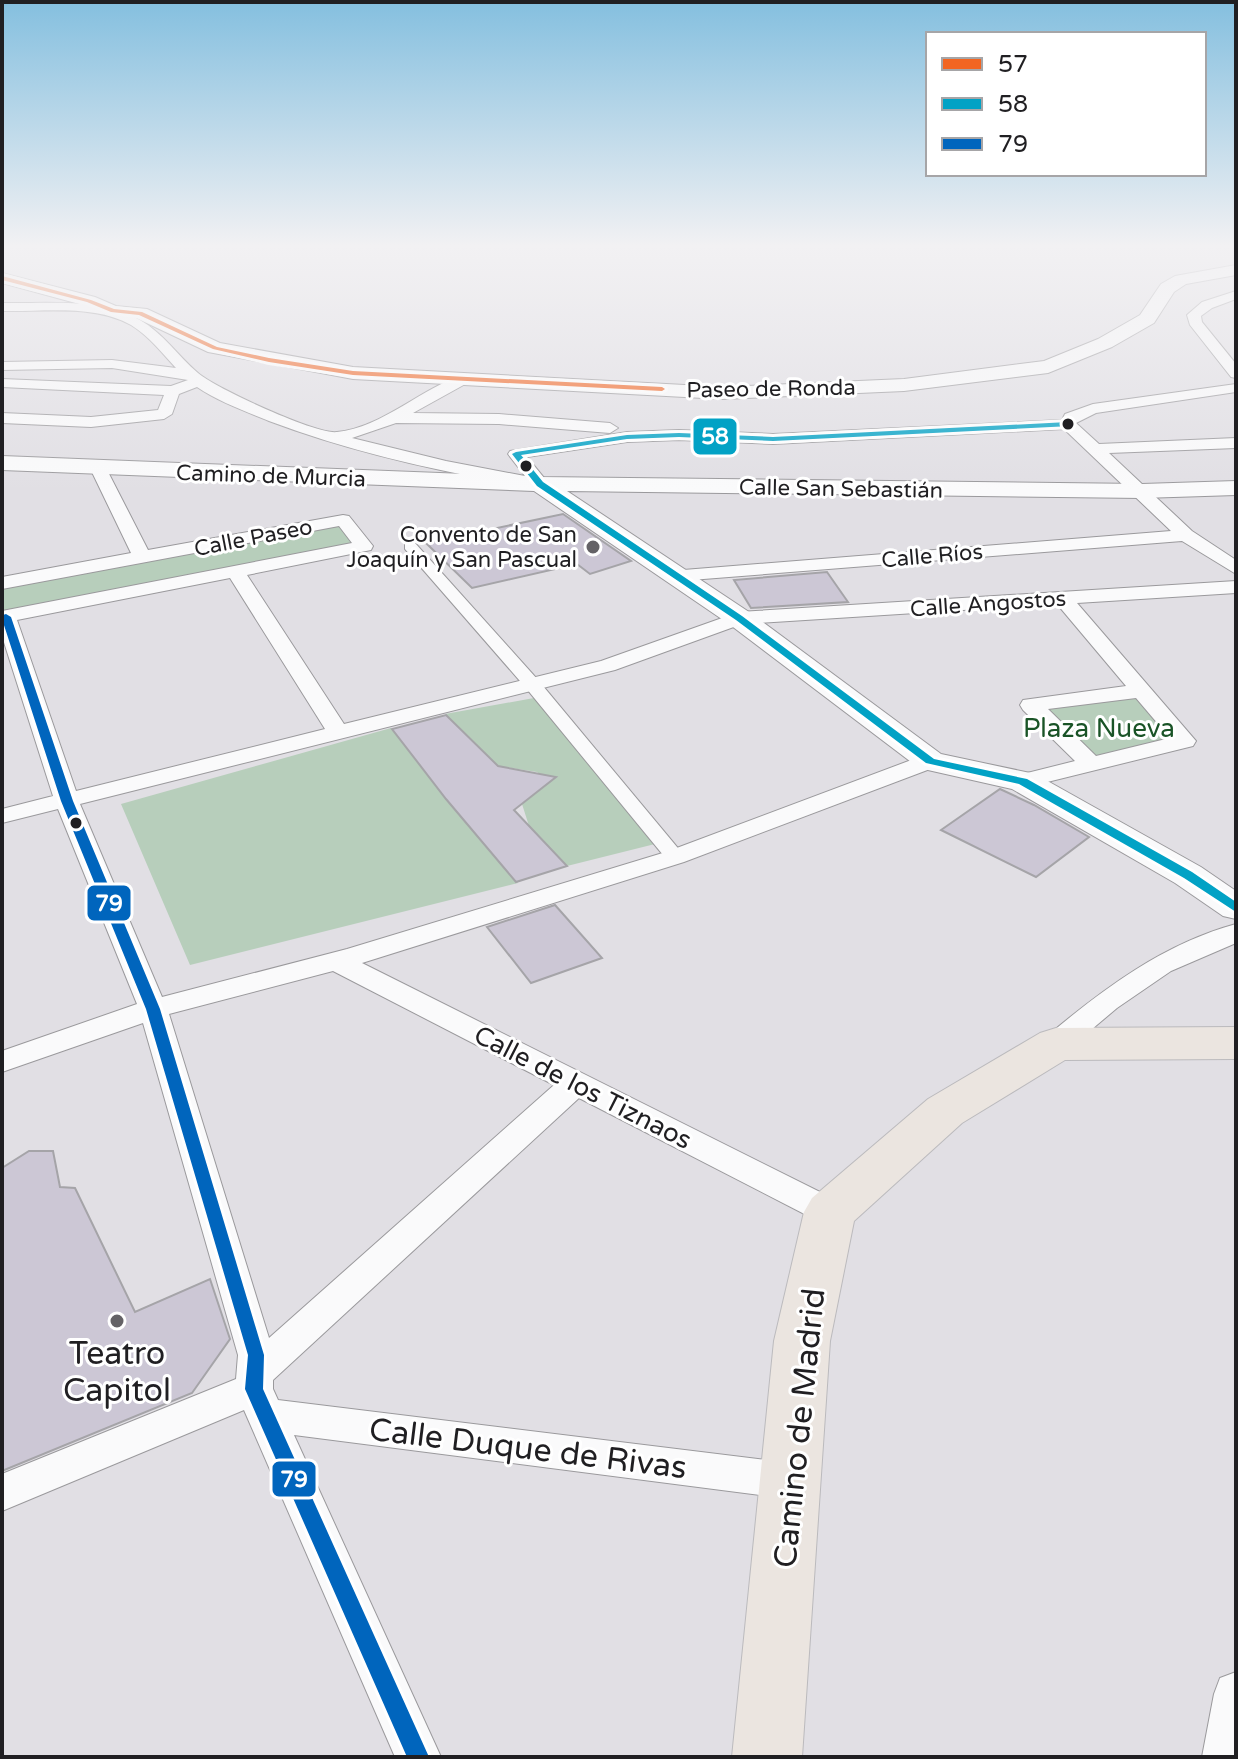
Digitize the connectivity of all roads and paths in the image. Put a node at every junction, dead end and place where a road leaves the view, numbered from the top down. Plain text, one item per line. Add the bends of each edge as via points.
1 (142, 327) edge
2 (170, 327) edge
3 (1133, 327) edge
4 (1199, 327) edge
5 (2, 366) edge
6 (1236, 374) edge
7 (193, 378) junction
8 (464, 379) junction
9 (2, 383) edge
10 (1236, 388) edge
11 (173, 391) junction
12 (1236, 403) edge
13 (1119, 407) junction
14 (2, 418) edge
15 (394, 418) junction
16 (1068, 424) junction
17 (942, 432) junction
18 (339, 437) junction
19 (1236, 443) edge
20 (1098, 449) junction
21 (2, 463) edge
22 (98, 468) junction
23 (540, 484) junction
24 (1236, 488) edge
25 (1142, 491) junction
26 (1186, 535) junction
27 (410, 546) dead end
28 (143, 558) junction
29 (1236, 568) edge
30 (235, 571) junction
31 (678, 575) junction
32 (2, 583) edge
33 (1236, 587) edge
34 (1062, 598) junction
35 (4, 617) edge
36 (739, 618) junction
37 (532, 684) junction
38 (1141, 691) junction
39 (339, 734) junction
40 (930, 761) junction
41 (1090, 763) junction
42 (1023, 781) junction
43 (67, 801) junction
44 (2, 816) edge
45 (675, 857) junction
46 (1236, 908) edge
47 (1236, 933) edge
48 (336, 961) junction
49 (153, 1009) junction
50 (1056, 1044) junction
51 (1231, 1047) edge
52 (2, 1062) edge
53 (576, 1083) junction
54 (830, 1212) junction
55 (258, 1392) junction
56 (791, 1481) junction
57 (2, 1493) edge
58 (1236, 1694) edge
59 (418, 1757) edge
60 (767, 1757) edge
61 (1225, 1757) edge

1 - 7 street
2 - 8 main road, Paseo de Ronda via 215,348 269,360 353,373
3 - 8 main road, Paseo de Ronda via 1048,367 904,385 722,393
4 - 6 street
5 - 7 street via 112,364
7 - 11 street
7 - 18 street via 264,413
8 - 15 street
9 - 11 street
10 - 13 street via 1137,400
11 - 14 street via 164,414 91,422
12 - 13 street
13 - 16 street via 1093,409 1071,417
15 - 17 street via 499,419 598,429
15 - 18 street
16 - 17 street
16 - 20 street
17 - 23 street via 773,439 627,437 516,454
18 - 23 street via 426,464
19 - 20 street
20 - 25 street
21 - 22 main road, Camino de Murcia
22 - 23 main road, Camino de Murcia
22 - 28 street
23 - 25 main road, Calle San Sebastián
23 - 31 main road
24 - 25 main road, Calle San Sebastián
25 - 26 street
26 - 29 street
26 - 31 street, Calle Ríos
27 - 37 street
28 - 30 street, Calle Paseo via 343,520 364,546
28 - 32 street, Calle Paseo
30 - 35 street, Calle Paseo
30 - 39 street
31 - 36 main road
33 - 34 street, Calle Angostos
34 - 36 street, Calle Angostos
34 - 38 street
35 - 43 street
36 - 37 street, Calle Angostos via 608,666
36 - 40 main road
37 - 39 street, Calle Angostos
37 - 45 street
38 - 41 street via 1185,741
38 - 41 street via 1031,705
39 - 43 street, Calle Angostos
40 - 42 main road
40 - 45 street
41 - 42 street
42 - 46 main road
43 - 44 street, Calle Angostos
43 - 49 street
45 - 48 street
47 - 50 street via 1161,965
48 - 49 street
48 - 53 street, Calle de los Tiznaos
49 - 52 street
49 - 55 street via 256,1355
50 - 51 main road
50 - 54 main road via 945,1111
53 - 54 street, Calle de los Tiznaos
53 - 55 street
54 - 56 main road, Camino de Madrid via 802,1341
55 - 56 street, Calle Duque de Rivas
55 - 57 street
55 - 59 street
56 - 60 main road, Camino de Madrid
58 - 61 street

